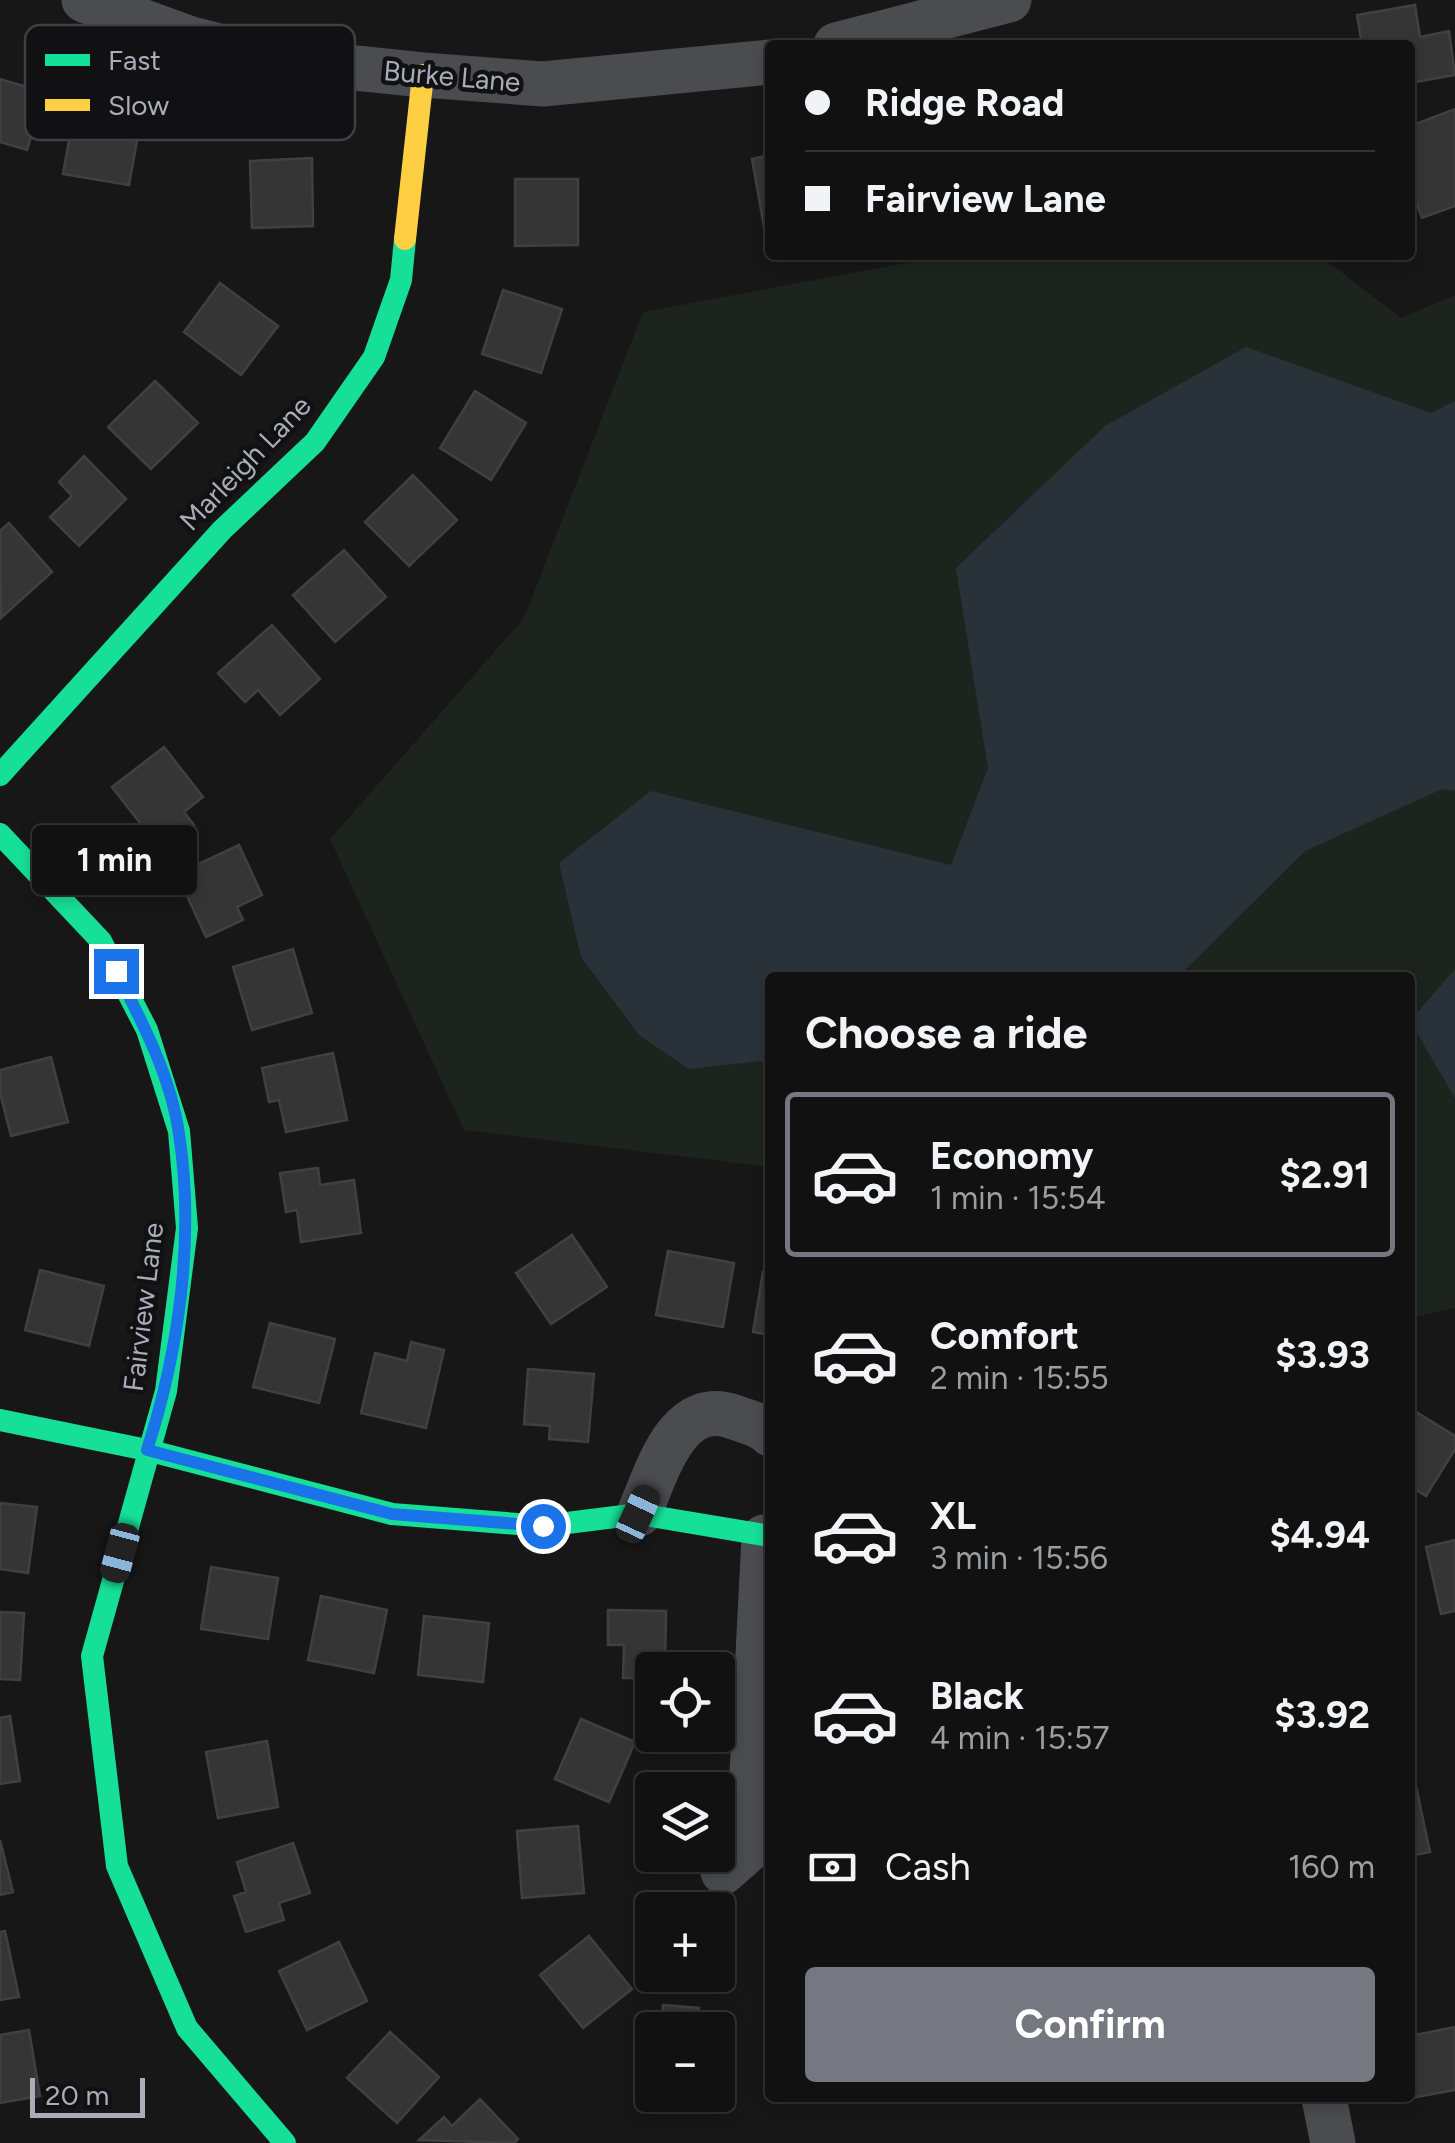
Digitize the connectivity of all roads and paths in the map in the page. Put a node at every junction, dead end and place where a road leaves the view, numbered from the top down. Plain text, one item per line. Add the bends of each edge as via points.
1 (84, 0) edge
2 (1009, 0) edge
3 (958, 6) edge
4 (192, 19) edge
5 (852, 40) edge
6 (765, 62) edge
7 (355, 67) edge
8 (424, 74) junction
9 (0, 775) edge
10 (0, 834) edge
11 (0, 1420) edge
12 (765, 1432) edge
13 (147, 1450) junction
14 (638, 1514) junction
15 (765, 1537) edge
16 (765, 1570) edge
17 (735, 1861) edge
18 (1325, 2102) edge
19 (285, 2143) edge
20 (1333, 2143) edge

1 - 4 street, Burke Lane
2 - 3 street
3 - 5 street
6 - 8 street, Burke Lane via 543,84
7 - 8 street, Burke Lane
8 - 9 street, Marleigh Lane via 401,280 374,357 315,442 222,530
10 - 13 street, Fairview Lane via 100,942 147,1030 179,1131 187,1228 166,1390
11 - 13 street
12 - 14 street via 724,1413 676,1431
13 - 14 street via 392,1514 543,1526
13 - 19 street, Fairview Lane via 92,1656 117,1866 187,2028
14 - 15 street
16 - 17 street via 748,1850
18 - 20 street

